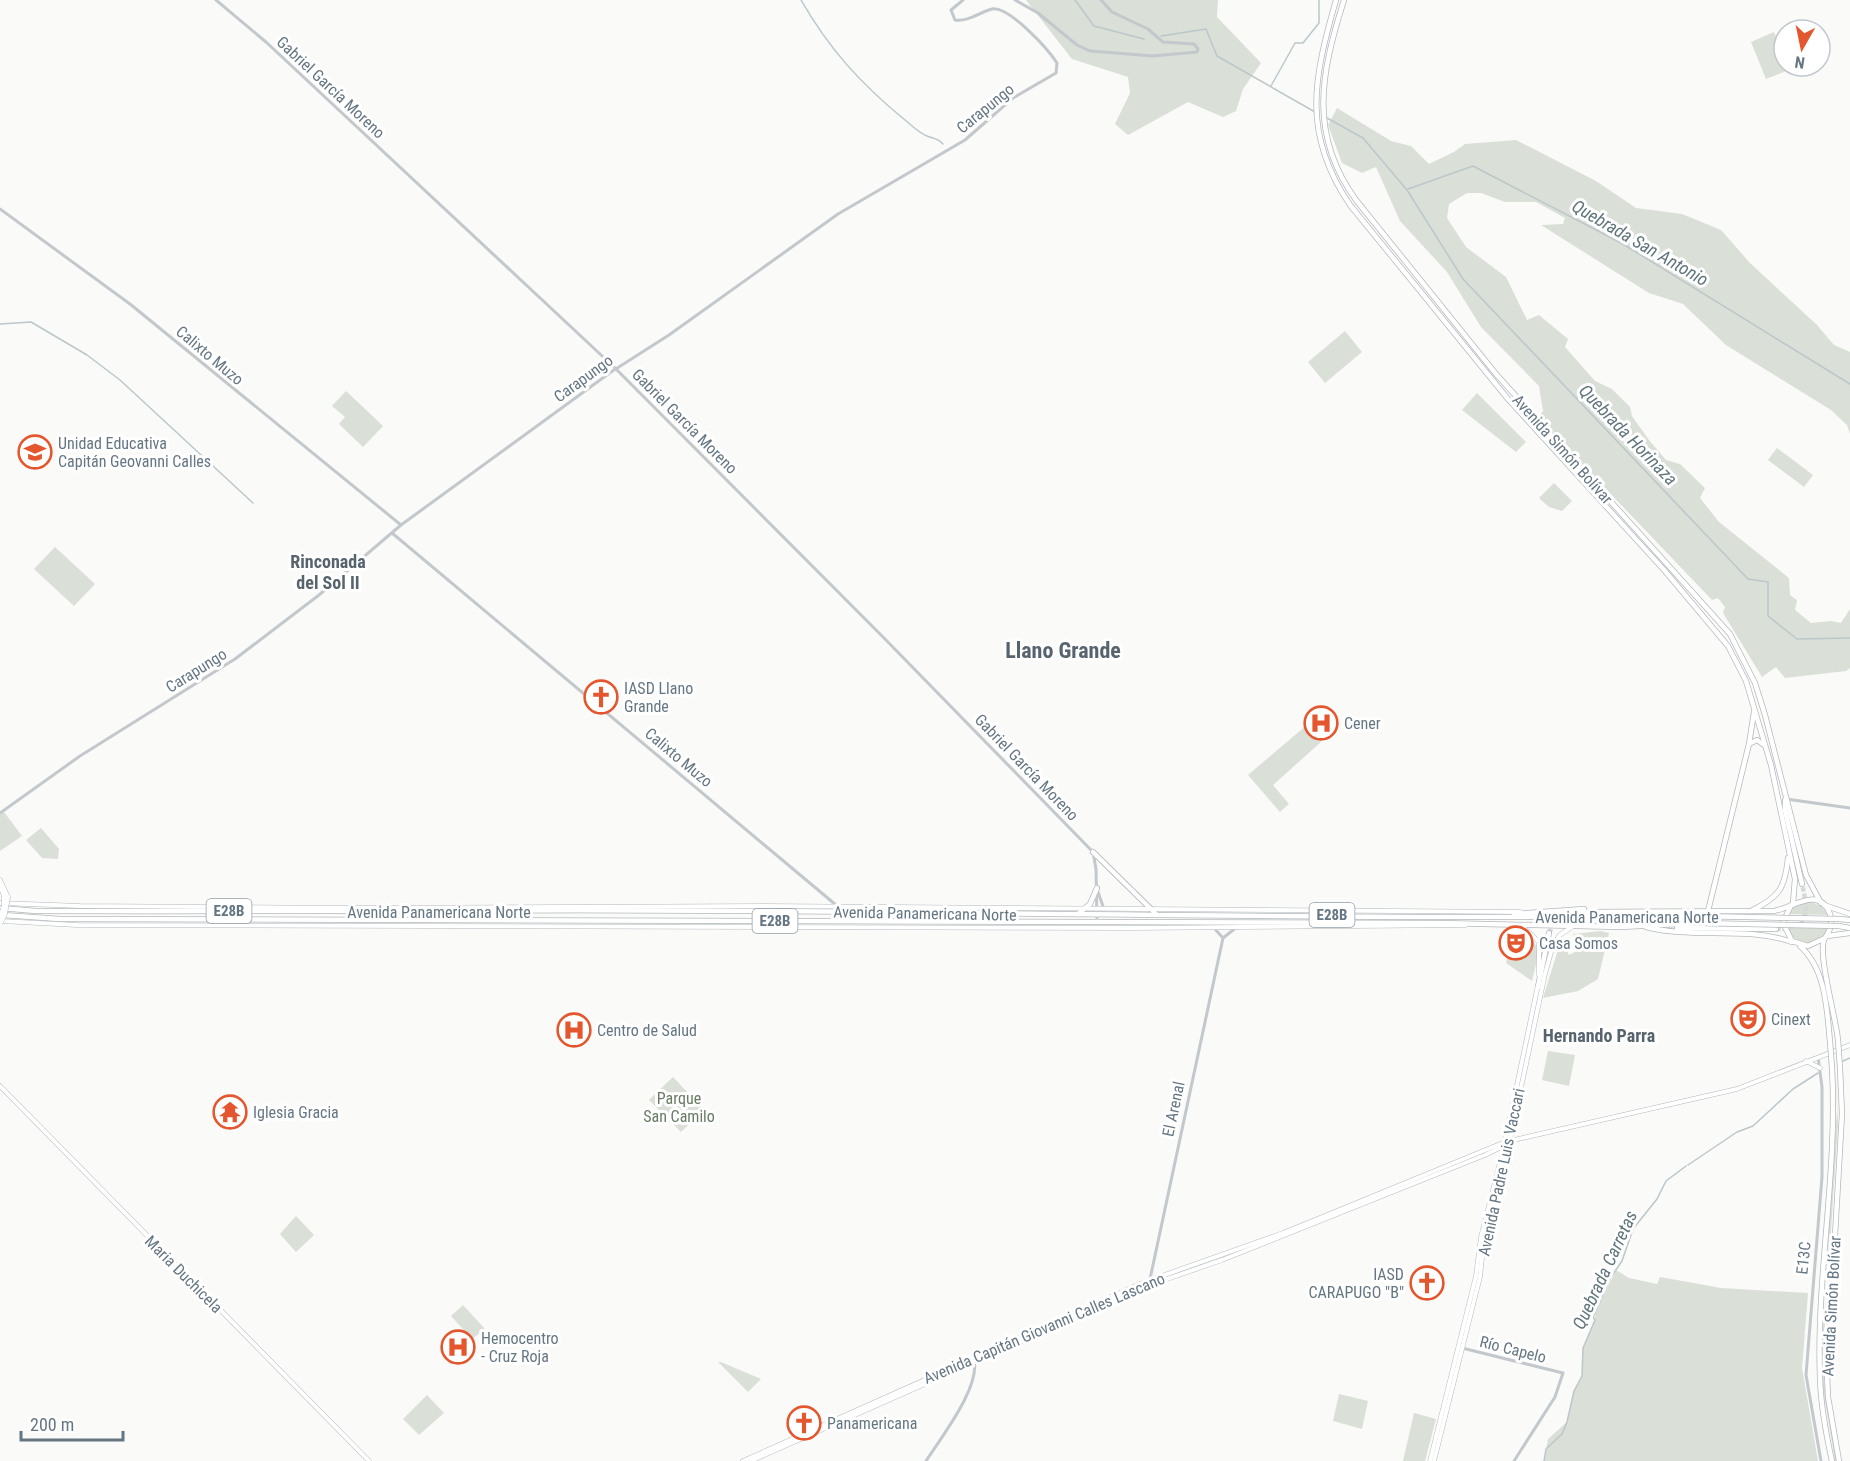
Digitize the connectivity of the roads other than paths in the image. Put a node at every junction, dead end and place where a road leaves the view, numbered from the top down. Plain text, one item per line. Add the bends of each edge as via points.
1 (216, 0) edge
2 (963, 0) edge
3 (1015, 0) edge
4 (1101, 0) edge
5 (1336, 0) edge
6 (1344, 0) edge
7 (0, 208) edge
8 (615, 368) junction
9 (401, 525) junction
10 (392, 532) junction
11 (1754, 707) junction
12 (1749, 744) junction
13 (1765, 745) junction
14 (1786, 796) junction
15 (1850, 808) edge
16 (0, 813) edge
17 (1093, 852) junction
18 (1788, 856) junction
19 (1103, 862) junction
20 (1096, 866) junction
21 (0, 880) edge
22 (1802, 884) tunnel mouth
23 (0, 885) edge
24 (1097, 888) junction
25 (6, 896) junction
26 (0, 903) edge
27 (1792, 904) junction
28 (1822, 904) junction
29 (0, 908) edge
30 (839, 908) junction
31 (129, 909) junction
32 (378, 910) junction
33 (1084, 910) junction
34 (1152, 910) junction
35 (888, 911) junction
36 (1708, 911) junction
37 (1750, 911) junction
38 (328, 912) junction
39 (592, 912) junction
40 (1097, 912) junction
41 (1525, 912) junction
42 (1581, 912) tunnel mouth
43 (1661, 912) junction
44 (310, 913) junction
45 (1106, 913) junction
46 (958, 914) junction
47 (1850, 914) edge
48 (1077, 915) junction
49 (1157, 915) junction
50 (1504, 916) junction
51 (115, 918) junction
52 (0, 919) edge
53 (298, 920) junction
54 (318, 920) junction
55 (1850, 920) edge
56 (592, 921) junction
57 (1097, 922) junction
58 (1104, 922) junction
59 (416, 923) junction
60 (786, 923) junction
61 (1205, 923) junction
62 (1242, 923) junction
63 (115, 925) junction
64 (958, 925) junction
65 (1152, 925) junction
66 (1477, 925) junction
67 (1522, 926) junction
68 (1574, 926) junction
69 (1644, 926) junction
70 (1212, 927) junction
71 (1234, 927) junction
72 (1850, 928) edge
73 (1655, 929) junction
74 (1776, 929) tunnel mouth
75 (1549, 933) tunnel mouth
76 (1850, 933) edge
77 (1826, 937) junction
78 (1222, 938) junction
79 (1797, 944) junction
80 (1538, 987) junction
81 (1850, 1045) edge
82 (1817, 1056) junction
83 (1805, 1061) junction
84 (1820, 1068) junction
85 (0, 1086) edge
86 (1507, 1143) junction
87 (1491, 1152) junction
88 (1500, 1162) junction
89 (1149, 1282) junction
90 (1460, 1348) junction
91 (974, 1360) junction
92 (369, 1461) edge
93 (743, 1461) edge
94 (752, 1461) edge
95 (926, 1461) edge
96 (1432, 1461) edge
97 (1514, 1461) edge
98 (1821, 1461) edge
99 (1832, 1461) edge
100 (1839, 1461) edge

1 - 8 street, Gabriel García Moreno via 266,42
2 - 8 street, Carapungo via 951,10 955,20 991,9 1002,10 1048,51 1057,63 1056,73 1013,98 965,140 838,214 669,335
3 - 4 street via 1090,51 1153,56 1197,52 1194,44 1163,42 1148,29 1112,12
5 - 11 highway, Avenida Simón Bolívar via 1320,59 1316,113 1326,160 1350,205 1508,399 1713,625 1738,663
6 - 14 highway, Avenida Simón Bolívar via 1322,90 1328,143 1339,173 1370,218 1496,374 1730,634 1755,683
7 - 9 street, Calixto Muzo via 130,304
8 - 9 street, Carapungo
8 - 17 street, Gabriel García Moreno
9 - 10 street, Carapungo
10 - 16 street, Carapungo via 319,595 235,659 80,756
10 - 30 street, Calixto Muzo
11 - 12 highway
11 - 13 highway, Avenida Simón Bolívar
12 - 13 highway via 1757,740
12 - 36 highway
13 - 18 highway, Avenida Simón Bolívar
14 - 15 street
14 - 22 highway via 1785,810
14 - 28 highway, Avenida Simón Bolívar via 1806,875
17 - 19 highway
17 - 20 street
18 - 27 highway, Avenida Simón Bolívar via 1795,879
18 - 37 highway via 1785,880 1778,894
19 - 20 street
19 - 34 highway
20 - 24 street
21 - 25 main road
23 - 25 main road
24 - 33 highway
24 - 40 street
24 - 45 street
25 - 52 main road, bridge
26 - 31 main road, Avenida Panamericana Norte
27 - 28 highway via 1807,898
27 - 37 highway via 1774,911
27 - 79 highway via 1784,915 1784,927
28 - 47 highway
28 - 77 highway via 1831,920
29 - 31 highway, Avenida Panamericana Norte / E28B
30 - 32 main road, Avenida Panamericana Norte
30 - 35 main road, Avenida Panamericana Norte
31 - 32 main road, Avenida Panamericana Norte
31 - 44 highway, Avenida Panamericana Norte / E28B
32 - 38 highway, Avenida Panamericana Norte / E28B
32 - 39 highway, Avenida Panamericana Norte / E28B
33 - 35 main road, Avenida Panamericana Norte
33 - 40 main road, Avenida Panamericana Norte
33 - 48 highway
34 - 41 main road, Avenida Panamericana Norte
34 - 45 main road, Avenida Panamericana Norte
34 - 49 highway
35 - 39 highway, Avenida Panamericana Norte / E28B
35 - 46 highway, Avenida Panamericana Norte / E28B
36 - 37 highway
36 - 43 highway
38 - 44 highway, Avenida Panamericana Norte / E28B
38 - 54 highway via 316,914
39 - 56 highway
40 - 45 highway, Avenida Panamericana Norte / E28B
40 - 48 highway, Avenida Panamericana Norte / E28B
40 - 57 street
41 - 43 highway
41 - 50 highway
42 - 43 highway
44 - 53 highway via 312,918
45 - 49 highway, Avenida Panamericana Norte / E28B
45 - 58 street
46 - 48 highway, Avenida Panamericana Norte / E28B
46 - 64 highway
49 - 50 highway, Avenida Panamericana Norte / E28B
50 - 55 highway, Avenida Panamericana Norte / E28B, bridge
51 - 52 highway, Avenida Panamericana Norte / E28B
51 - 53 highway, Avenida Panamericana Norte / E28B
51 - 63 highway
52 - 63 main road, Avenida Panamericana Norte via 55,925
53 - 54 highway, Avenida Panamericana Norte / E28B
54 - 59 highway, Avenida Panamericana Norte / E28B
56 - 59 highway, Avenida Panamericana Norte / E28B
56 - 60 highway, Avenida Panamericana Norte / E28B
57 - 58 highway, Avenida Panamericana Norte / E28B
57 - 64 highway, Avenida Panamericana Norte / E28B
58 - 65 highway, Avenida Panamericana Norte / E28B
59 - 60 main road, Avenida Panamericana Norte
59 - 63 main road, Avenida Panamericana Norte
60 - 64 highway, Avenida Panamericana Norte / E28B
61 - 62 highway, Avenida Panamericana Norte / E28B
61 - 65 highway, Avenida Panamericana Norte / E28B
61 - 70 street
62 - 66 highway, Avenida Panamericana Norte / E28B
62 - 71 street
64 - 65 main road, Avenida Panamericana Norte
65 - 70 main road, Avenida Panamericana Norte
66 - 67 highway, Avenida Panamericana Norte / E28B
66 - 71 main road, Avenida Panamericana Norte
67 - 68 highway, Avenida Panamericana Norte / E28B
67 - 80 main road, Avenida Padre Luis Vaccari via 1539,942
68 - 69 highway, Avenida Panamericana Norte / E28B
68 - 86 main road, Avenida Padre Luis Vaccari via 1560,934 1552,945
69 - 72 highway, Avenida Panamericana Norte / E28B, bridge via 1699,923
69 - 73 highway
70 - 71 main road, Avenida Panamericana Norte
70 - 78 street
71 - 78 street
73 - 74 highway
73 - 79 highway via 1766,936
75 - 80 highway
76 - 77 highway
77 - 79 highway via 1812,946
77 - 100 highway, Avenida Simón Bolívar, bridge via 1822,955 1836,1013 1842,1113 1827,1374
78 - 89 street, El Arenal
79 - 99 highway, Avenida Simón Bolívar, bridge via 1819,974 1832,1068 1832,1150 1819,1341 1822,1409
80 - 86 main road, Avenida Padre Luis Vaccari
81 - 82 main road, Avenida Capitán Giovanni Calles Lascano
82 - 83 main road, Avenida Capitán Giovanni Calles Lascano
82 - 84 street, E13C
83 - 84 main road
83 - 86 main road, Avenida Capitán Giovanni Calles Lascano via 1737,1089
84 - 98 street, E13C via 1822,1177 1806,1375
85 - 92 main road, Maria Duchicela
86 - 87 main road, Avenida Capitán Giovanni Calles Lascano
86 - 88 main road, Avenida Padre Luis Vaccari
86 - 89 main road, Avenida Capitán Giovanni Calles Lascano
86 - 90 main road, Avenida Padre Luis Vaccari via 1486,1229 1480,1277
87 - 88 main road
87 - 89 main road, Avenida Capitán Giovanni Calles Lascano via 1242,1252
88 - 90 main road, Avenida Padre Luis Vaccari
89 - 91 main road, Avenida Capitán Giovanni Calles Lascano
90 - 96 main road, Avenida Padre Luis Vaccari
90 - 97 street, Río Capelo via 1563,1373 1554,1397
91 - 93 main road, Avenida Capitán Giovanni Calles Lascano
91 - 94 main road, Avenida Capitán Giovanni Calles Lascano
91 - 95 street via 967,1395

